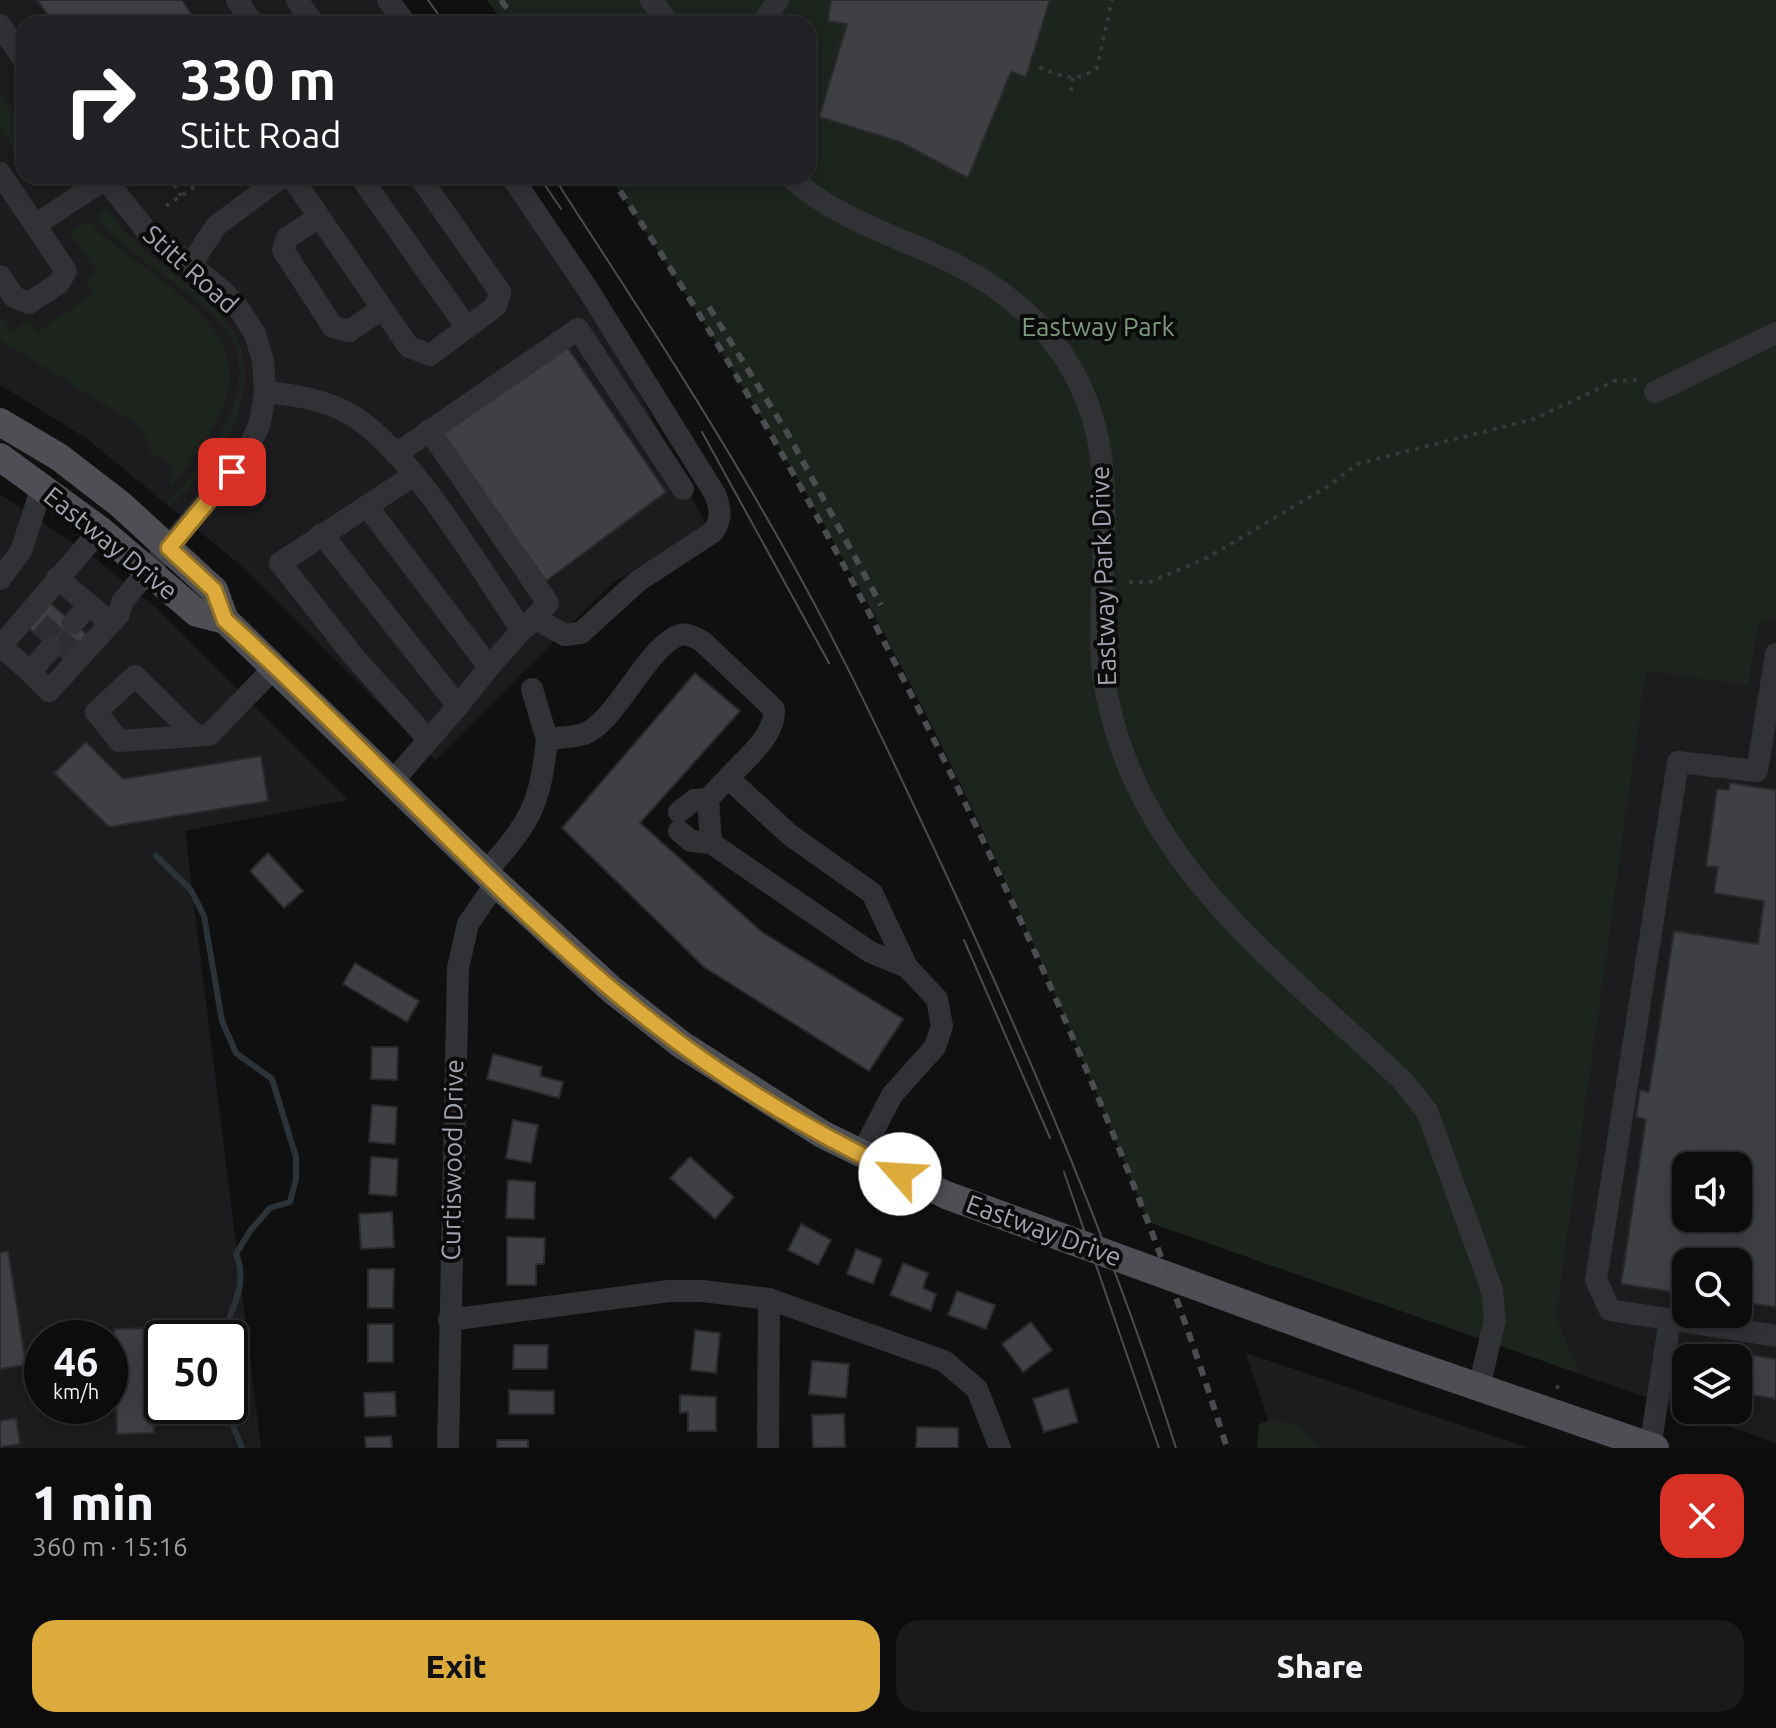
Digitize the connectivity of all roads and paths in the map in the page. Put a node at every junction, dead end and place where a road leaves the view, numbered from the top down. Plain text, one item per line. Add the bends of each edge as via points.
1 (1112, 0) edge
2 (0, 25) edge
3 (16, 48) edge
4 (1039, 67) dead end
5 (1073, 78) junction
6 (1071, 91) dead end
7 (0, 173) edge
8 (94, 184) edge
9 (109, 184) edge
10 (174, 184) edge
11 (197, 184) edge
12 (272, 184) edge
13 (296, 184) edge
14 (366, 184) edge
15 (425, 184) edge
16 (516, 184) edge
17 (800, 184) edge
18 (181, 196) junction
19 (166, 206) dead end
20 (319, 217) junction
21 (35, 225) junction
22 (190, 266) junction
23 (0, 276) edge
24 (382, 309) junction
25 (467, 328) junction
26 (1776, 333) edge
27 (265, 392) junction
28 (1655, 392) joint
29 (0, 422) edge
30 (429, 430) junction
31 (396, 454) junction
32 (0, 458) edge
33 (414, 475) junction
34 (42, 487) junction
35 (683, 489) dead end
36 (367, 506) junction
37 (100, 530) junction
38 (322, 534) junction
39 (169, 548) junction
40 (149, 570) junction
41 (57, 578) junction
42 (0, 579) edge
43 (1129, 582) dead end
44 (94, 609) junction
45 (225, 620) junction
46 (72, 622) tunnel mouth
47 (528, 624) junction
48 (50, 647) tunnel mouth
49 (1776, 654) edge
50 (275, 667) junction
51 (489, 667) junction
52 (29, 671) junction
53 (532, 689) dead end
54 (458, 706) junction
55 (196, 736) dead end
56 (427, 738) junction
57 (547, 739) junction
58 (728, 778) junction
59 (392, 782) junction
60 (708, 799) junction
61 (711, 843) junction
62 (491, 878) junction
63 (907, 967) junction
64 (861, 1155) junction
65 (769, 1299) junction
66 (1670, 1319) junction
67 (449, 1320) junction
68 (1776, 1336) edge
69 (1560, 1379) dead end
70 (1479, 1387) junction
71 (1557, 1389) dead end
72 (1652, 1447) edge
73 (448, 1448) edge
74 (768, 1448) edge
75 (1000, 1448) edge

1 - 5 path via 1097,68
2 - 3 street
4 - 5 path via 1058,78
5 - 6 path
7 - 21 street
8 - 21 street
9 - 22 street, Stitt Road via 136,220
10 - 18 path
11 - 18 path
12 - 22 street via 216,226
13 - 20 street
14 - 25 street
15 - 25 street via 500,292 496,306
16 - 47 street via 587,288 721,509 713,532 638,581 581,633 565,635
17 - 70 street, Eastway Park Drive via 826,203 993,286 1034,317 1063,356 1083,394 1102,466 1102,666 1106,698 1128,767 1173,852 1209,896 1402,1080 1427,1111 1492,1290 1495,1320
18 - 19 path
20 - 24 street
20 - 24 street via 287,238 283,250 333,327 349,331
21 - 23 street via 66,271 59,283 29,303 14,297
22 - 27 street, Stitt Road via 223,291 255,334
24 - 25 street via 409,347 430,355
26 - 28 street
27 - 31 street via 347,413
27 - 39 street, Stitt Road via 260,423 245,456
28 - 43 path via 1643,380 1615,381 1534,419 1357,464 1207,558 1150,582
29 - 39 main road, Eastway Drive via 59,457
30 - 31 street
30 - 35 street via 578,329
30 - 47 street via 548,603
31 - 33 street
32 - 34 main road, Eastway Drive
33 - 36 street
33 - 47 street
34 - 37 main road, Eastway Drive
34 - 42 street via 21,551
36 - 38 street
36 - 51 street
37 - 40 main road, Eastway Drive
37 - 41 street
38 - 54 street
38 - 56 street via 280,563
39 - 40 street, Stitt Road
39 - 45 main road, Eastway Drive via 214,590
40 - 44 street, Stitt Road via 122,602
40 - 45 main road, Eastway Drive via 197,613
41 - 44 street
41 - 52 street via 1,646
44 - 46 street
44 - 52 street via 49,691
45 - 50 main road, Eastway Drive
47 - 51 street
48 - 52 street
49 - 66 street via 1757,771 1678,762 1596,1280 1610,1310
50 - 55 street via 209,735
50 - 59 main road, Eastway Drive
51 - 54 street
53 - 57 street
54 - 56 street
56 - 59 street
57 - 58 street via 589,732 662,647 689,635 774,709 770,731
57 - 62 street, Curtiswood Drive via 534,810
58 - 60 street
58 - 63 street via 790,835 872,893
59 - 62 main road, Eastway Drive
60 - 61 street
60 - 61 street via 694,800 679,822 691,841
61 - 63 street via 870,952
62 - 64 main road, Eastway Drive via 600,980 682,1045 742,1087
62 - 67 street, Curtiswood Drive via 468,924 458,968
63 - 64 street via 937,999 942,1026 935,1047 892,1095
64 - 70 main road, Eastway Drive via 946,1195
65 - 67 street via 669,1291
65 - 74 street
65 - 75 street via 944,1361 977,1389
66 - 68 street
66 - 72 street
67 - 73 street, Curtiswood Drive
69 - 71 path
70 - 72 main road, Eastway Drive

